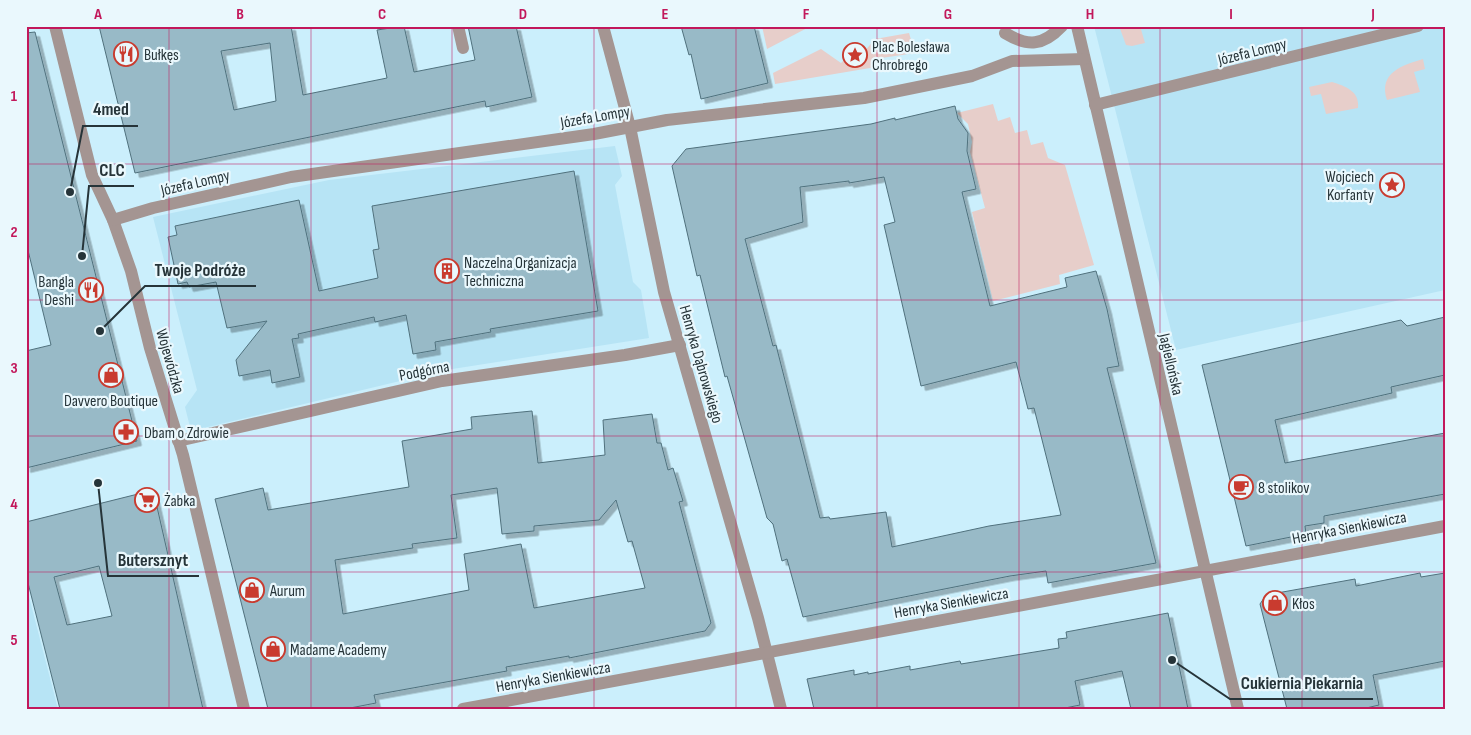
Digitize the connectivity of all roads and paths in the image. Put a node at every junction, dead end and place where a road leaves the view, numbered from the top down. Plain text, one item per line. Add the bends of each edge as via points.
1 (55, 26) edge
2 (458, 26) edge
3 (604, 26) edge
4 (1062, 26) edge
5 (1076, 26) edge
6 (1418, 26) edge
7 (1005, 33) dead end
8 (463, 48) dead end
9 (1084, 59) junction
10 (1095, 105) junction
11 (630, 127) junction
12 (113, 220) junction
13 (680, 345) junction
14 (178, 441) junction
15 (1445, 526) edge
16 (1205, 572) junction
17 (768, 652) junction
18 (244, 709) edge
19 (463, 709) edge
20 (781, 709) edge
21 (1238, 709) edge

1 - 12 street, Wojewódzka via 92,175
2 - 8 street
3 - 11 street, Henryka Dąbrowskiego
4 - 7 street via 1042,42 1024,44
5 - 9 street, Jagiellońska
6 - 10 street, Józefa Lompy
9 - 10 street, Jagiellońska
9 - 11 street, Józefa Lompy via 1012,61 972,76 864,98
10 - 16 street, Jagiellońska
11 - 12 street, Józefa Lompy via 291,177
11 - 13 street, Henryka Dąbrowskiego via 664,292
12 - 14 street, Wojewódzka via 131,270
13 - 14 street, Podgórna via 442,381
13 - 17 street, Henryka Dąbrowskiego
14 - 18 street, Wojewódzka
15 - 16 street, Henryka Sienkiewicza
16 - 17 street, Henryka Sienkiewicza
16 - 21 street, Jagiellońska
17 - 19 street, Henryka Sienkiewicza
17 - 20 street, Henryka Dąbrowskiego

